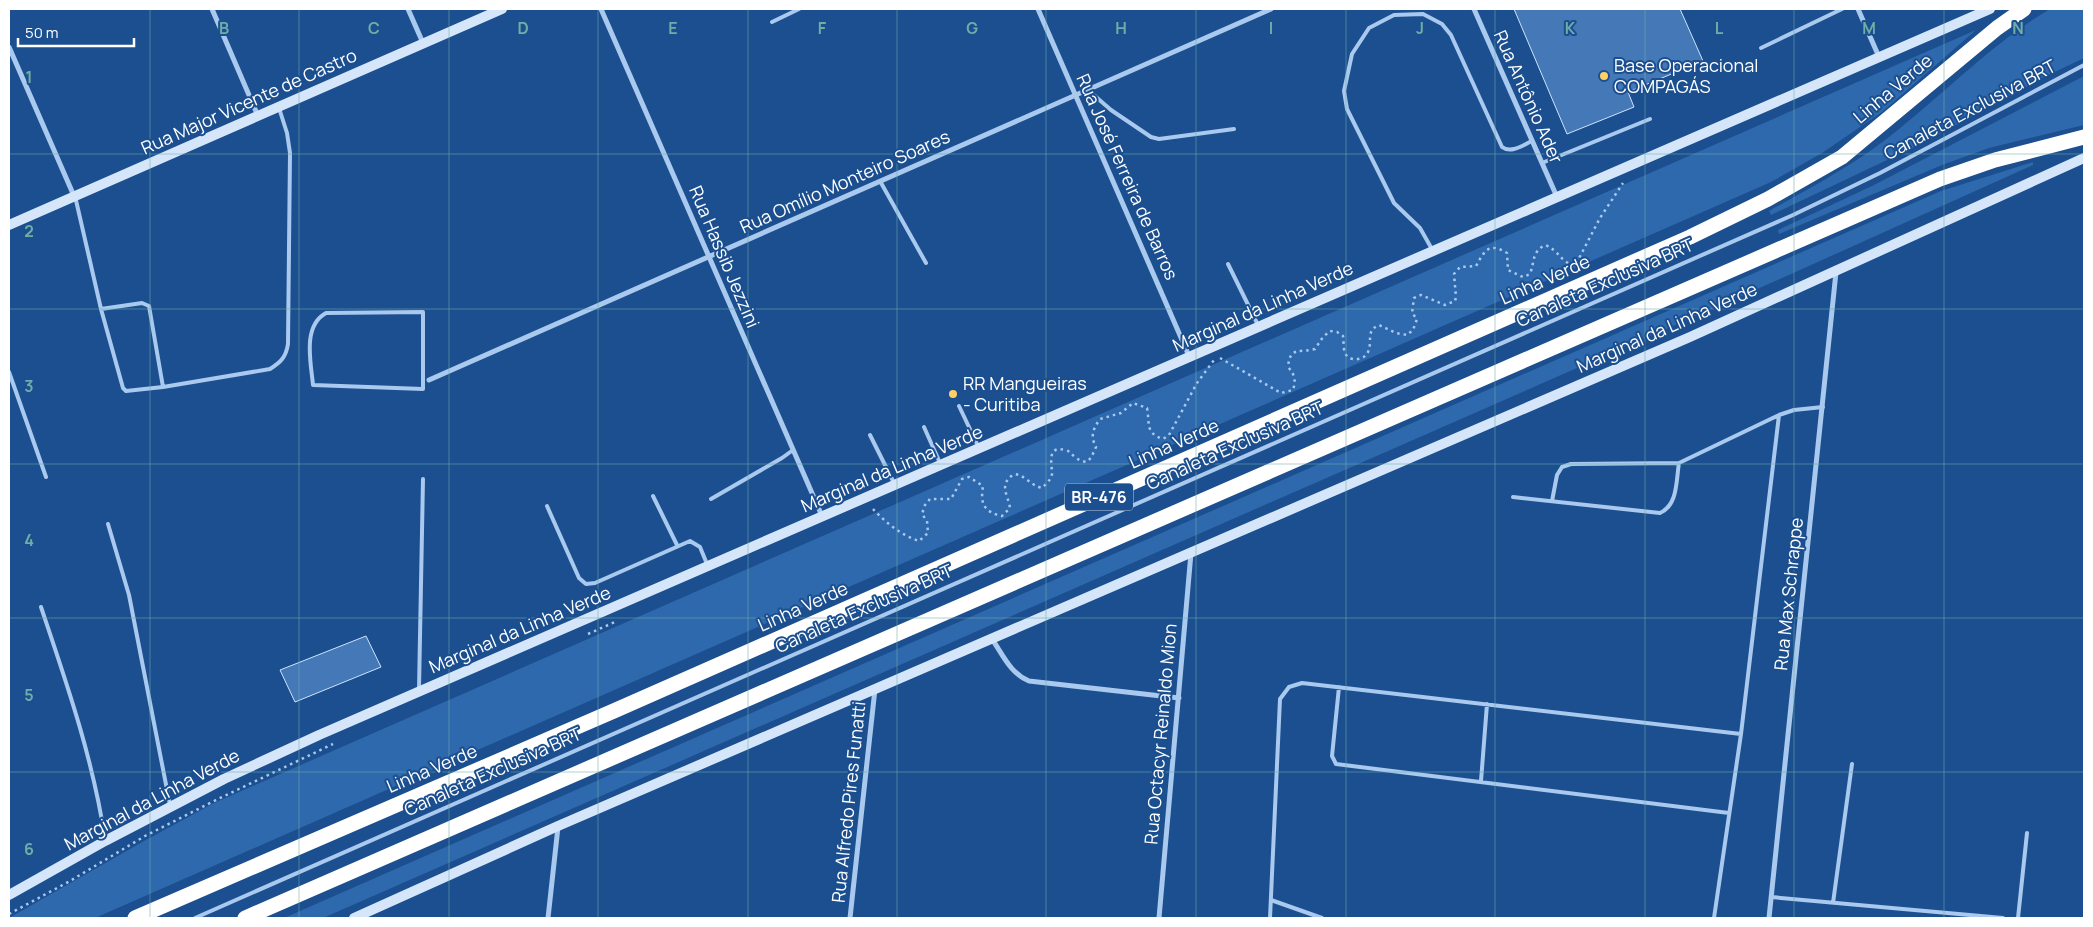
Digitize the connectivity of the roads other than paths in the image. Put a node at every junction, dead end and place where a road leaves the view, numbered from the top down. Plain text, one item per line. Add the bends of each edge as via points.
1 (212, 9) edge
2 (408, 9) edge
3 (502, 9) edge
4 (601, 9) edge
5 (799, 9) edge
6 (1038, 9) edge
7 (1271, 9) edge
8 (1474, 9) edge
9 (1842, 9) edge
10 (1858, 9) edge
11 (1990, 9) edge
12 (2024, 9) edge
13 (772, 22) dead end
14 (423, 43) junction
15 (9, 47) edge
16 (1762, 48) dead end
17 (1879, 57) junction
18 (2084, 65) edge
19 (1088, 90) junction
20 (1076, 95) junction
21 (279, 107) junction
22 (258, 116) junction
23 (1650, 119) dead end
24 (1234, 129) dead end
25 (2084, 137) edge
26 (1532, 141) junction
27 (2084, 158) edge
28 (1542, 163) junction
29 (880, 182) junction
30 (74, 196) junction
31 (1557, 197) junction
32 (9, 226) edge
33 (1433, 251) junction
34 (709, 257) junction
35 (926, 263) dead end
36 (1228, 264) dead end
37 (1836, 272) junction
38 (101, 310) junction
39 (1258, 327) junction
40 (1190, 357) junction
41 (9, 372) edge
42 (430, 380) joint
43 (423, 382) junction
44 (163, 387) junction
45 (959, 406) dead end
46 (1823, 407) junction
47 (1779, 415) junction
48 (924, 427) dead end
49 (870, 435) dead end
50 (979, 448) junction
51 (793, 450) junction
52 (1679, 463) junction
53 (940, 465) junction
54 (46, 476) dead end
55 (422, 479) dead end
56 (895, 485) junction
57 (653, 496) dead end
58 (1512, 497) dead end
59 (711, 499) dead end
60 (1552, 501) junction
61 (547, 506) dead end
62 (822, 517) junction
63 (108, 524) dead end
64 (677, 546) junction
65 (1191, 553) junction
66 (707, 566) junction
67 (41, 608) dead end
68 (992, 638) junction
69 (1338, 687) junction
70 (875, 689) junction
71 (419, 692) junction
72 (1179, 698) junction
73 (1487, 704) junction
74 (1741, 734) junction
75 (1852, 764) dead end
76 (1480, 781) junction
77 (171, 807) junction
78 (1729, 813) junction
79 (558, 826) junction
80 (2027, 833) dead end
81 (105, 841) junction
82 (9, 895) edge
83 (1771, 897) junction
84 (1271, 900) junction
85 (1833, 903) junction
86 (135, 918) edge
87 (195, 918) edge
88 (245, 918) edge
89 (354, 918) edge
90 (548, 918) edge
91 (850, 918) edge
92 (1159, 918) edge
93 (1270, 918) edge
94 (1322, 918) edge
95 (1714, 918) edge
96 (1769, 918) edge
97 (2003, 918) edge
98 (2018, 918) edge

1 - 22 street
2 - 14 street
3 - 14 main road, Rua Major Vicente de Castro
4 - 34 street, Rua Hassib Jezzini
5 - 13 lane
6 - 20 street, Rua José Ferreira de Barros
7 - 19 street, Rua Omílio Monteiro Soares
8 - 26 street, Rua Antônio Ader
9 - 16 lane
10 - 17 street
11 - 17 main road, Marginal da Linha Verde
12 - 86 highway, Linha Verde / BR-476 via 1842,157 1690,237
14 - 21 main road, Rua Major Vicente de Castro
15 - 30 street
17 - 31 main road, Marginal da Linha Verde
18 - 87 lane, Canaleta Exclusiva BRT via 1880,173 1793,215
19 - 20 street, Rua Omílio Monteiro Soares
19 - 24 lane via 1151,137 1159,139
20 - 29 street, Rua Omílio Monteiro Soares
20 - 40 street, Rua José Ferreira de Barros
21 - 22 main road, Rua Major Vicente de Castro
21 - 44 lane via 290,153 286,355 270,369
22 - 30 main road, Rua Major Vicente de Castro
23 - 28 lane
25 - 88 highway, BR-476 via 1995,160 1940,179
26 - 28 street, Rua Antônio Ader
26 - 33 lane via 1511,150 1502,147 1451,35 1442,24 1424,14 1394,14 1369,28 1352,54 1344,91 1347,109 1394,203 1420,228
27 - 37 main road, Marginal da Linha Verde
28 - 31 street, Rua Antônio Ader
29 - 34 street, Rua Omílio Monteiro Soares
29 - 35 lane
30 - 32 main road, Rua Major Vicente de Castro
30 - 38 lane
31 - 33 main road, Marginal da Linha Verde
33 - 39 main road, Marginal da Linha Verde
34 - 42 street, Rua Omílio Monteiro Soares
34 - 51 street, Rua Hassib Jezzini
36 - 39 lane
37 - 46 street, Rua Max Schrappe
37 - 65 main road, Marginal da Linha Verde
38 - 44 lane via 126,392
38 - 44 lane via 142,303 149,306
39 - 40 main road, Marginal da Linha Verde
40 - 50 main road, Marginal da Linha Verde
41 - 54 lane
42 - 43 lane
43 - 43 lane via 423,312 326,313 320,316 312,330 313,385 423,389
45 - 50 lane
46 - 47 lane
46 - 83 street, Rua Max Schrappe
47 - 52 lane
47 - 74 lane
48 - 53 lane
49 - 56 lane
50 - 53 main road, Marginal da Linha Verde
51 - 59 lane
51 - 62 street, Rua Hassib Jezzini
52 - 60 lane via 1571,464 1562,467 1557,475
52 - 60 lane via 1673,503 1660,513
53 - 56 main road, Marginal da Linha Verde
55 - 71 lane
56 - 62 main road, Marginal da Linha Verde
57 - 64 lane
58 - 60 lane
61 - 64 lane via 579,578 586,584 595,584
62 - 66 main road, Marginal da Linha Verde
63 - 77 lane via 129,595
64 - 66 lane via 695,542
65 - 68 main road, Marginal da Linha Verde
65 - 72 street, Rua Octacyr Reinaldo Mion
66 - 71 main road, Marginal da Linha Verde
67 - 81 lane via 82,729
68 - 70 main road, Marginal da Linha Verde
68 - 72 street via 1012,670 1029,681
69 - 73 lane
69 - 76 lane via 1332,756 1336,764
69 - 84 lane via 1302,683 1289,687 1280,699
70 - 79 main road, Marginal da Linha Verde
70 - 91 street, Rua Alfredo Pires Funatti
71 - 77 main road, Marginal da Linha Verde via 272,756
72 - 92 street, Rua Octacyr Reinaldo Mion
73 - 74 lane
73 - 76 lane
74 - 78 lane
75 - 85 lane
76 - 78 lane
77 - 81 main road, Marginal da Linha Verde
78 - 95 lane
79 - 89 main road, Marginal da Linha Verde
79 - 90 street
80 - 98 lane
81 - 82 main road, Marginal da Linha Verde
83 - 85 lane
83 - 96 street, Rua Max Schrappe
84 - 93 lane
84 - 94 lane
85 - 97 lane

